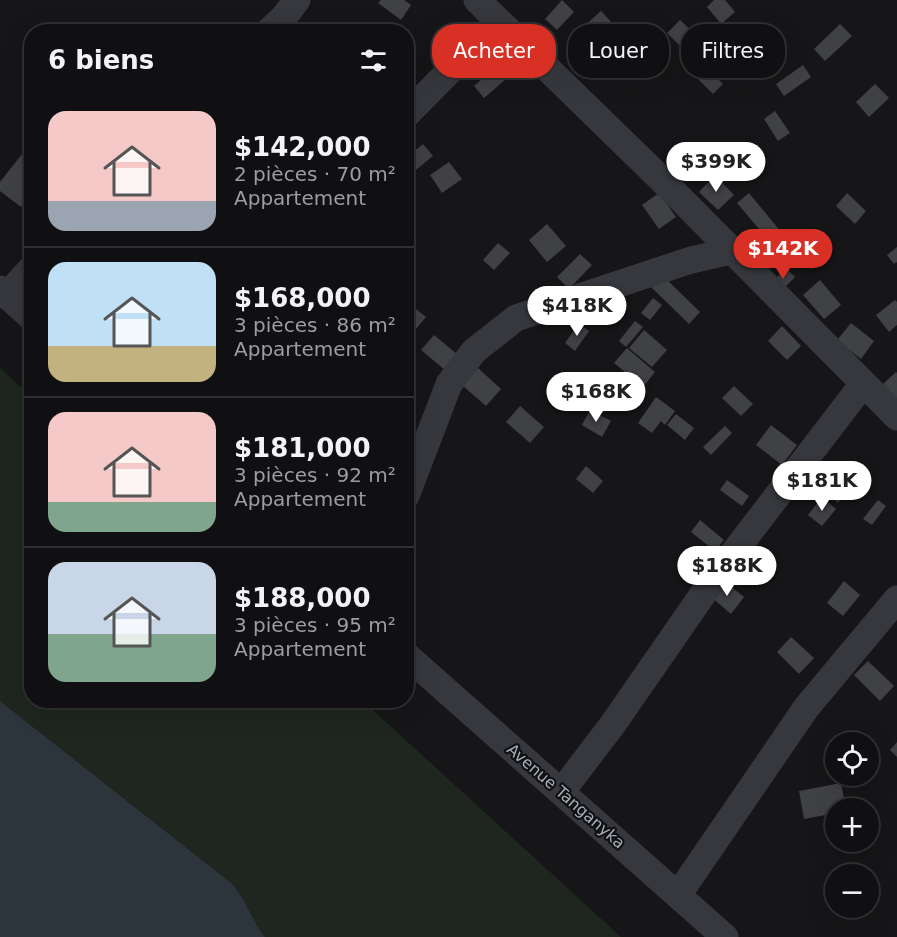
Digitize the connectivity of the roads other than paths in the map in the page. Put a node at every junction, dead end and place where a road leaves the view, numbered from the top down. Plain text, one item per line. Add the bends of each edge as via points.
1 (297, 0) edge
2 (477, 0) edge
3 (498, 22) junction
4 (277, 24) edge
5 (414, 107) edge
6 (731, 250) junction
7 (24, 275) edge
8 (3, 292) edge
9 (24, 311) edge
10 (863, 384) junction
11 (897, 417) edge
12 (414, 475) edge
13 (897, 599) edge
14 (414, 663) edge
15 (562, 791) junction
16 (678, 895) junction
17 (725, 937) edge

1 - 4 street
2 - 3 street
3 - 5 street
3 - 6 street
6 - 10 street
6 - 12 street via 516,318 474,351 449,384
7 - 8 street
8 - 9 street
10 - 11 street
10 - 15 street via 712,582
13 - 16 street via 806,708
14 - 15 street, Avenue Tanganyka
15 - 16 street, Avenue Tanganyka
16 - 17 street, Avenue Tanganyka

